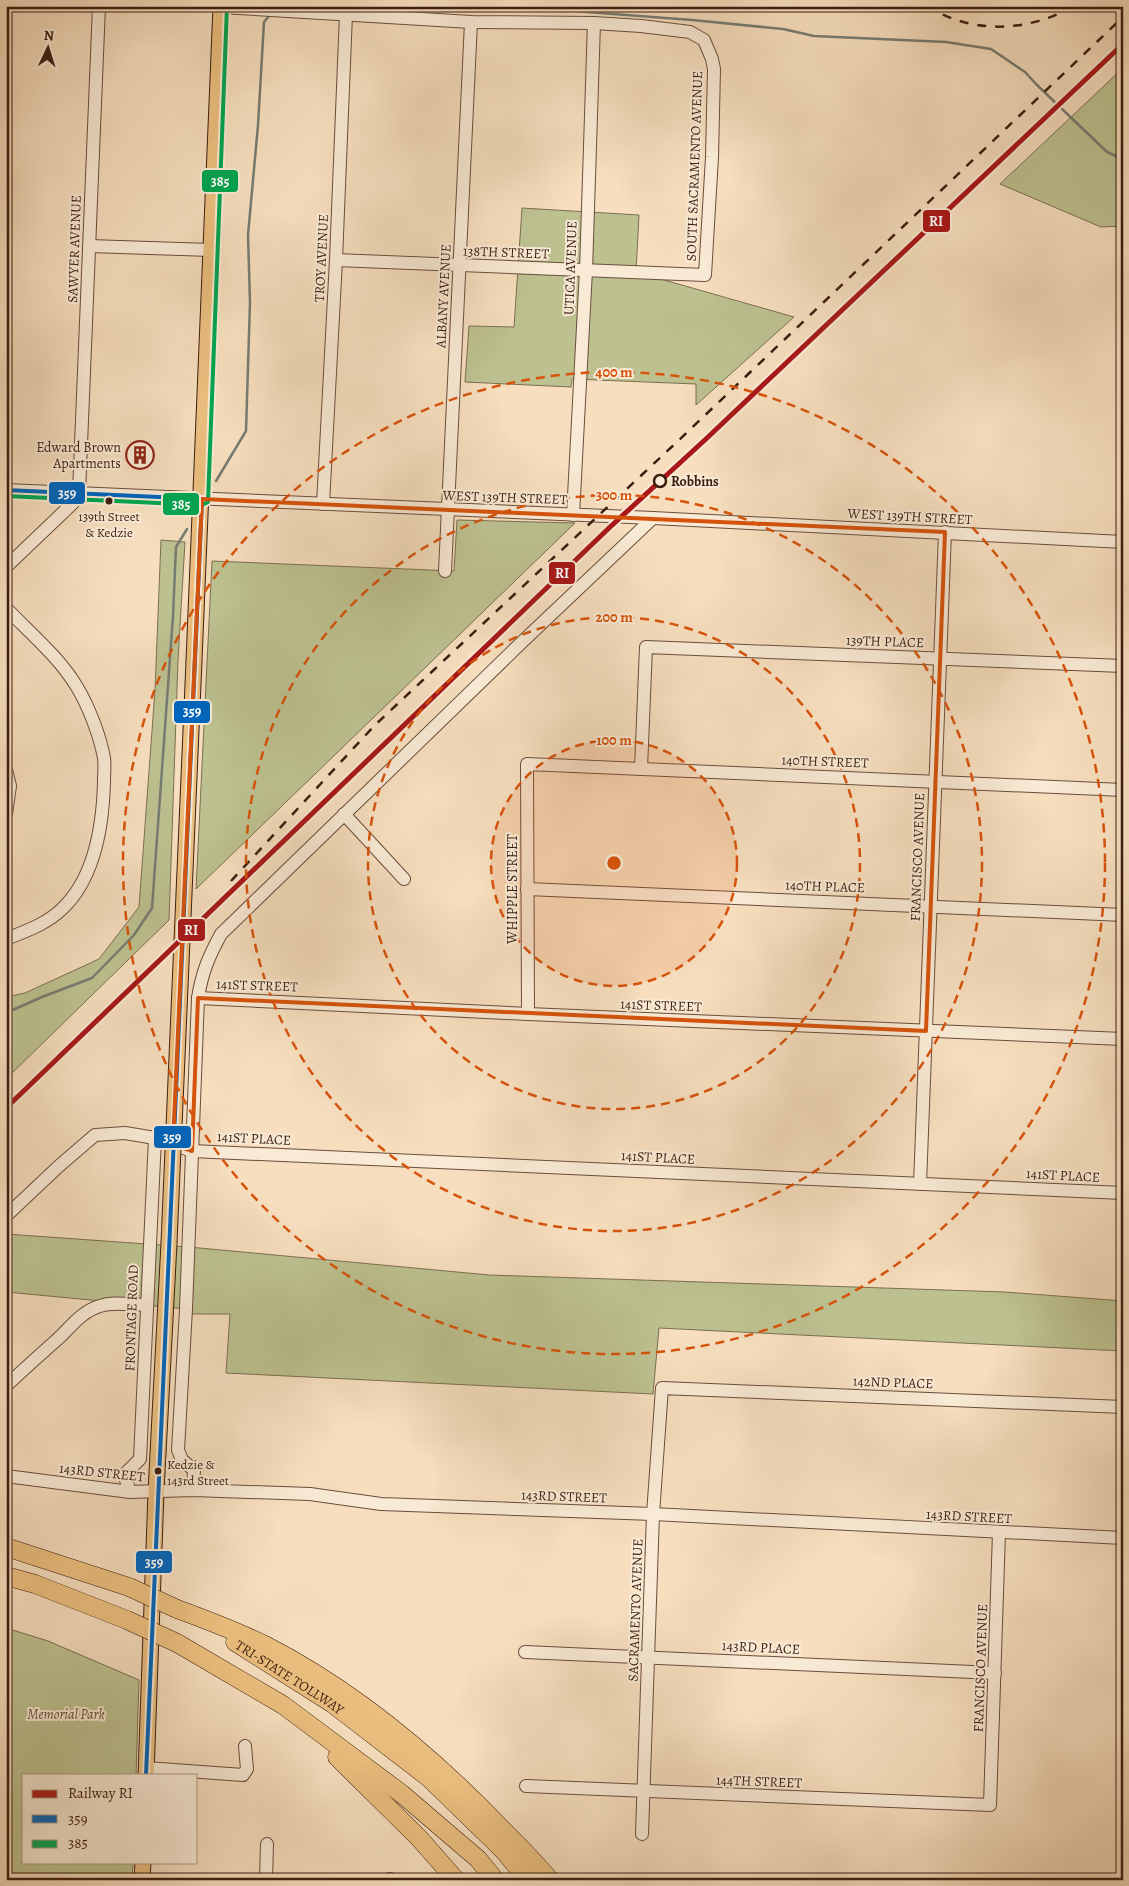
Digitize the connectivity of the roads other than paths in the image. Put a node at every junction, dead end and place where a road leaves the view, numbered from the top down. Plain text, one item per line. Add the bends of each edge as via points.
1 (99, 6) edge
2 (214, 6) edge
3 (221, 6) edge
4 (346, 14) junction
5 (470, 22) junction
6 (594, 23) junction
7 (89, 246) junction
8 (211, 250) junction
9 (336, 260) junction
10 (459, 265) junction
11 (586, 270) junction
12 (705, 275) joint
13 (6, 490) edge
14 (78, 493) junction
15 (202, 499) junction
16 (323, 504) junction
17 (447, 510) junction
18 (573, 515) junction
19 (653, 518) junction
20 (945, 532) junction
21 (1123, 542) edge
22 (12, 554) edge
23 (6, 567) edge
24 (444, 571) dead end
25 (6, 608) edge
26 (940, 659) junction
27 (1123, 666) edge
28 (527, 764) joint
29 (641, 769) junction
30 (6, 770) edge
31 (935, 781) junction
32 (1123, 790) edge
33 (6, 814) edge
34 (344, 814) junction
35 (404, 879) dead end
36 (527, 889) junction
37 (930, 906) junction
38 (1123, 915) edge
39 (6, 939) edge
40 (198, 998) junction
41 (528, 1014) junction
42 (926, 1031) junction
43 (1123, 1039) edge
44 (155, 1138) junction
45 (192, 1151) junction
46 (920, 1184) junction
47 (1123, 1193) edge
48 (6, 1216) edge
49 (146, 1305) junction
50 (6, 1386) edge
51 (662, 1388) joint
52 (1123, 1407) edge
53 (6, 1476) edge
54 (193, 1490) junction
55 (130, 1492) junction
56 (156, 1492) junction
57 (653, 1514) junction
58 (999, 1532) junction
59 (1123, 1538) edge
60 (6, 1548) edge
61 (6, 1576) edge
62 (177, 1609) junction
63 (525, 1652) dead end
64 (648, 1657) junction
65 (995, 1673) junction
66 (283, 1705) junction
67 (245, 1746) dead end
68 (146, 1771) edge
69 (526, 1786) dead end
70 (644, 1792) junction
71 (990, 1805) joint
72 (642, 1834) dead end
73 (267, 1844) dead end
74 (143, 1864) edge
75 (142, 1880) edge
76 (266, 1880) edge
77 (456, 1880) edge
78 (495, 1880) edge
79 (528, 1880) edge
80 (550, 1880) edge

1 - 7 street, SAWYER AVENUE
2 - 3 main road
3 - 4 street
3 - 8 main road
4 - 5 street
4 - 9 street, TROY AVENUE
5 - 6 street
5 - 10 street, ALBANY AVENUE
6 - 11 street, UTICA AVENUE
6 - 12 street, SOUTH SACRAMENTO AVENUE via 690,32 704,40 712,60 714,87
7 - 8 street
7 - 14 street, SAWYER AVENUE
8 - 15 main road
9 - 10 street, 138TH STREET
9 - 16 street, TROY AVENUE
10 - 11 street, 138TH STREET
10 - 17 street, ALBANY AVENUE
11 - 12 street, 138TH STREET
11 - 18 street, UTICA AVENUE
13 - 14 street, WEST 139TH STREET
14 - 15 street, WEST 139TH STREET
14 - 22 street via 73,503
15 - 16 street, WEST 139TH STREET
15 - 56 main road, bridge
16 - 17 street, WEST 139TH STREET
17 - 18 street, WEST 139TH STREET
17 - 24 street, ALBANY AVENUE
18 - 19 street, WEST 139TH STREET
19 - 20 street, WEST 139TH STREET
19 - 34 street
20 - 21 street, WEST 139TH STREET
20 - 26 street, FRANCISCO AVENUE
22 - 23 street
25 - 39 street via 56,659 77,687 98,734 104,760 103,800 93,856 80,886 62,909 39,926
26 - 27 street, 139TH PLACE
26 - 29 street, 139TH PLACE via 646,647
26 - 31 street, FRANCISCO AVENUE
28 - 29 street, 140TH STREET
28 - 36 street, WHIPPLE STREET
29 - 31 street, 140TH STREET
30 - 33 street via 10,786
31 - 32 street, 140TH STREET
31 - 37 street, FRANCISCO AVENUE
34 - 35 street
34 - 40 street via 221,934 206,963
36 - 37 street, 140TH PLACE
36 - 41 street, WHIPPLE STREET
37 - 38 street, 140TH PLACE
37 - 42 street, FRANCISCO AVENUE
40 - 41 street, 141ST STREET
40 - 45 street
41 - 42 street, 141ST STREET
42 - 43 street, 141ST STREET
42 - 46 street, FRANCISCO AVENUE
44 - 45 street, 141ST PLACE
44 - 48 street, 141ST PLACE via 125,1133 95,1136
44 - 49 street, FRONTAGE ROAD
45 - 46 street, 141ST PLACE
45 - 54 street via 178,1450 182,1460 194,1470
46 - 47 street, 141ST PLACE
49 - 50 street via 102,1305 92,1309 80,1316
49 - 55 street, FRONTAGE ROAD via 140,1460 126,1473
51 - 52 street, 142ND PLACE
51 - 57 street, SACRAMENTO AVENUE
53 - 55 street, 143RD STREET
54 - 56 street, 143RD STREET
54 - 57 street, 143RD STREET via 310,1494 381,1504
55 - 56 street, 143RD STREET
56 - 68 main road
57 - 58 street, 143RD STREET
57 - 64 street, SACRAMENTO AVENUE
58 - 59 street, 143RD STREET
58 - 65 street, FRANCISCO AVENUE
60 - 62 highway, TRI-STATE TOLLWAY, bridge via 129,1587
61 - 66 highway, TRI-STATE TOLLWAY, bridge via 127,1620 177,1643
62 - 79 highway, TRI-STATE TOLLWAY via 233,1640 333,1704 429,1778 503,1850
62 - 80 highway via 265,1645 367,1711 464,1790
63 - 64 street, 143RD PLACE
64 - 65 street, 143RD PLACE
64 - 70 street, SACRAMENTO AVENUE
65 - 71 street, FRANCISCO AVENUE
66 - 77 highway via 420,1838
66 - 78 highway, TRI-STATE TOLLWAY via 402,1794 478,1859
67 - 68 street via 246,1769 243,1775
69 - 70 street, 144TH STREET
70 - 71 street, 144TH STREET
70 - 72 street, SACRAMENTO AVENUE
73 - 76 street
74 - 75 main road

